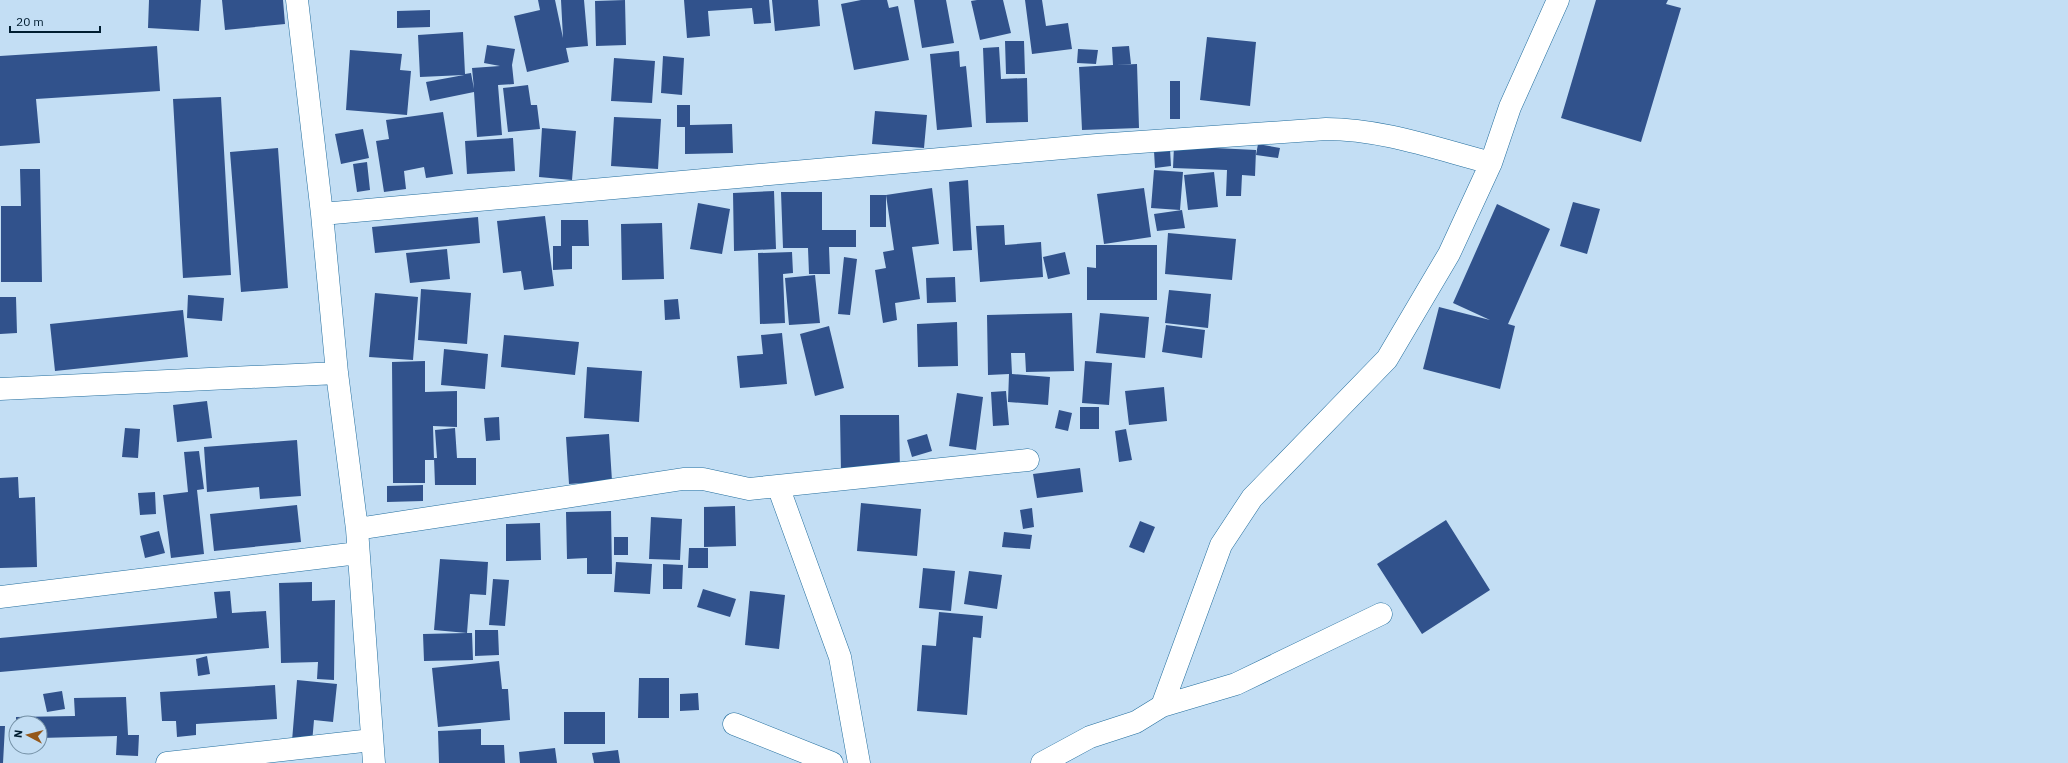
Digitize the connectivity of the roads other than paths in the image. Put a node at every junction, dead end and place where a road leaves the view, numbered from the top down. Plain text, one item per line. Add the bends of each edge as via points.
1 (297, 0) edge
2 (1558, 0) edge
3 (1491, 163) junction
4 (322, 214) junction
5 (337, 373) junction
6 (0, 389) edge
7 (1028, 460) dead end
8 (778, 486) junction
9 (357, 529) junction
10 (358, 553) junction
11 (0, 596) edge
12 (1381, 614) dead end
13 (1162, 706) junction
14 (734, 724) dead end
15 (372, 740) junction
16 (167, 763) edge
17 (374, 763) edge
18 (832, 763) edge
19 (859, 763) edge
20 (1042, 763) edge

1 - 4 street
2 - 3 street via 1510,107
3 - 4 street via 1388,136 1346,129 1326,129 1097,145
3 - 13 street via 1449,254 1387,359 1252,498 1224,539
4 - 5 street
5 - 6 street
5 - 9 street
7 - 8 street
8 - 9 street via 750,489 703,479 683,479
8 - 19 street via 840,657
9 - 10 street
10 - 11 street
10 - 15 street
12 - 13 street via 1236,684
13 - 20 street via 1136,722 1090,737
14 - 18 street
15 - 16 street
15 - 17 street

